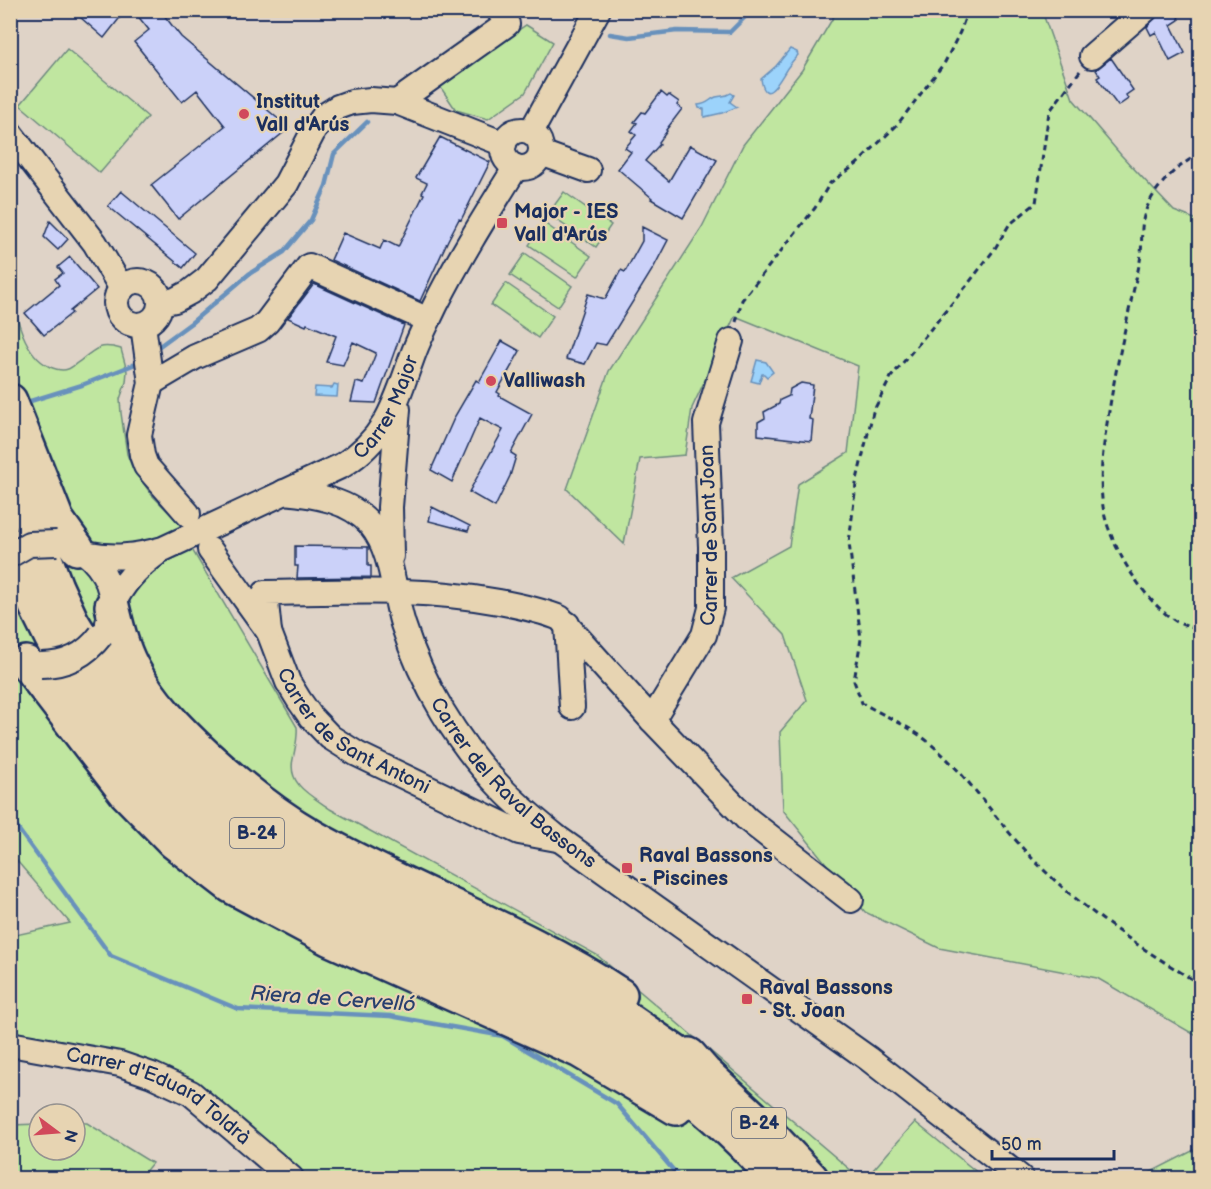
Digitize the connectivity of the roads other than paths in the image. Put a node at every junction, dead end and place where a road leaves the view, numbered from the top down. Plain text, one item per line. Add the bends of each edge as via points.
1 (499, 10) edge
2 (598, 10) edge
3 (1145, 10) edge
4 (1092, 56) road end
5 (397, 102) junction
6 (10, 133) edge
7 (536, 143) junction
8 (504, 144) junction
9 (516, 167) junction
10 (588, 170) dead end
11 (122, 289) junction
12 (160, 303) junction
13 (428, 320) junction
14 (144, 332) junction
15 (731, 341) road end
16 (151, 379) junction
17 (398, 398) junction
18 (10, 401) edge
19 (10, 466) edge
20 (284, 492) junction
21 (188, 514) dead end
22 (10, 545) edge
23 (73, 548) junction
24 (163, 549) junction
25 (210, 550) dead end
26 (10, 555) edge
27 (393, 581) junction
28 (107, 621) junction
29 (567, 624) junction
30 (269, 632) junction
31 (26, 661) edge
32 (572, 706) dead end
33 (652, 720) junction
34 (559, 839) junction
35 (851, 900) dead end
36 (10, 1044) edge
37 (704, 1072) junction
38 (766, 1167) edge
39 (291, 1179) edge
40 (811, 1179) edge
41 (1021, 1179) edge

1 - 5 street via 507,24
2 - 7 street
3 - 4 street
5 - 8 street
5 - 12 street via 352,102 324,116 286,184 207,279 175,300
6 - 11 street via 95,243
7 - 8 street via 518,130
7 - 9 street via 534,165
7 - 10 street
8 - 9 street via 505,158
9 - 13 street, Carrer Major
11 - 12 street via 142,282 150,285
11 - 14 street via 117,300 122,318
12 - 14 street
13 - 16 street via 309,266 258,330
13 - 17 street, Carrer Major
14 - 16 street
15 - 33 street, Carrer de Sant Joan via 706,423 711,608 704,635
16 - 21 street via 139,435 142,455 146,466
17 - 20 street, Carrer Major via 378,435 357,456
17 - 27 street via 390,507
18 - 23 highway via 57,520
19 - 37 highway, B-24 via 72,622 141,729 212,798 285,851 354,889 623,1016
20 - 24 street, Carrer Major
20 - 27 street via 323,498 356,512 377,533
22 - 38 highway, B-24 via 52,638 99,716 139,766 190,816 296,892 554,1013 647,1063 698,1102
23 - 24 street, Carrer Major via 123,558
23 - 26 street, Carrer Major, bridge via 29,544
23 - 28 street via 106,576
24 - 28 street, Carrer Major via 124,584
25 - 30 street, Carrer de Sant Antoni
27 - 29 street via 541,610
27 - 30 street via 265,593
27 - 34 street, Carrer del Raval Bassons via 420,666 452,726 499,787
28 - 31 street, Carrer Major, bridge via 88,650 76,658 53,665
28 - 37 highway via 145,689 183,736 251,794 311,836 353,859 583,970 652,1020
29 - 32 street
29 - 33 street
30 - 34 street, Carrer de Sant Antoni via 288,682 310,717 330,737 357,754 519,832
31 - 38 highway via 126,793 174,842 231,886 330,939 580,1051
33 - 35 street via 747,819
34 - 41 street, Carrer del Raval Bassons via 869,1059
36 - 39 street, Carrer d'Eduard Toldrà via 120,1064 191,1093
37 - 40 highway, B-24

